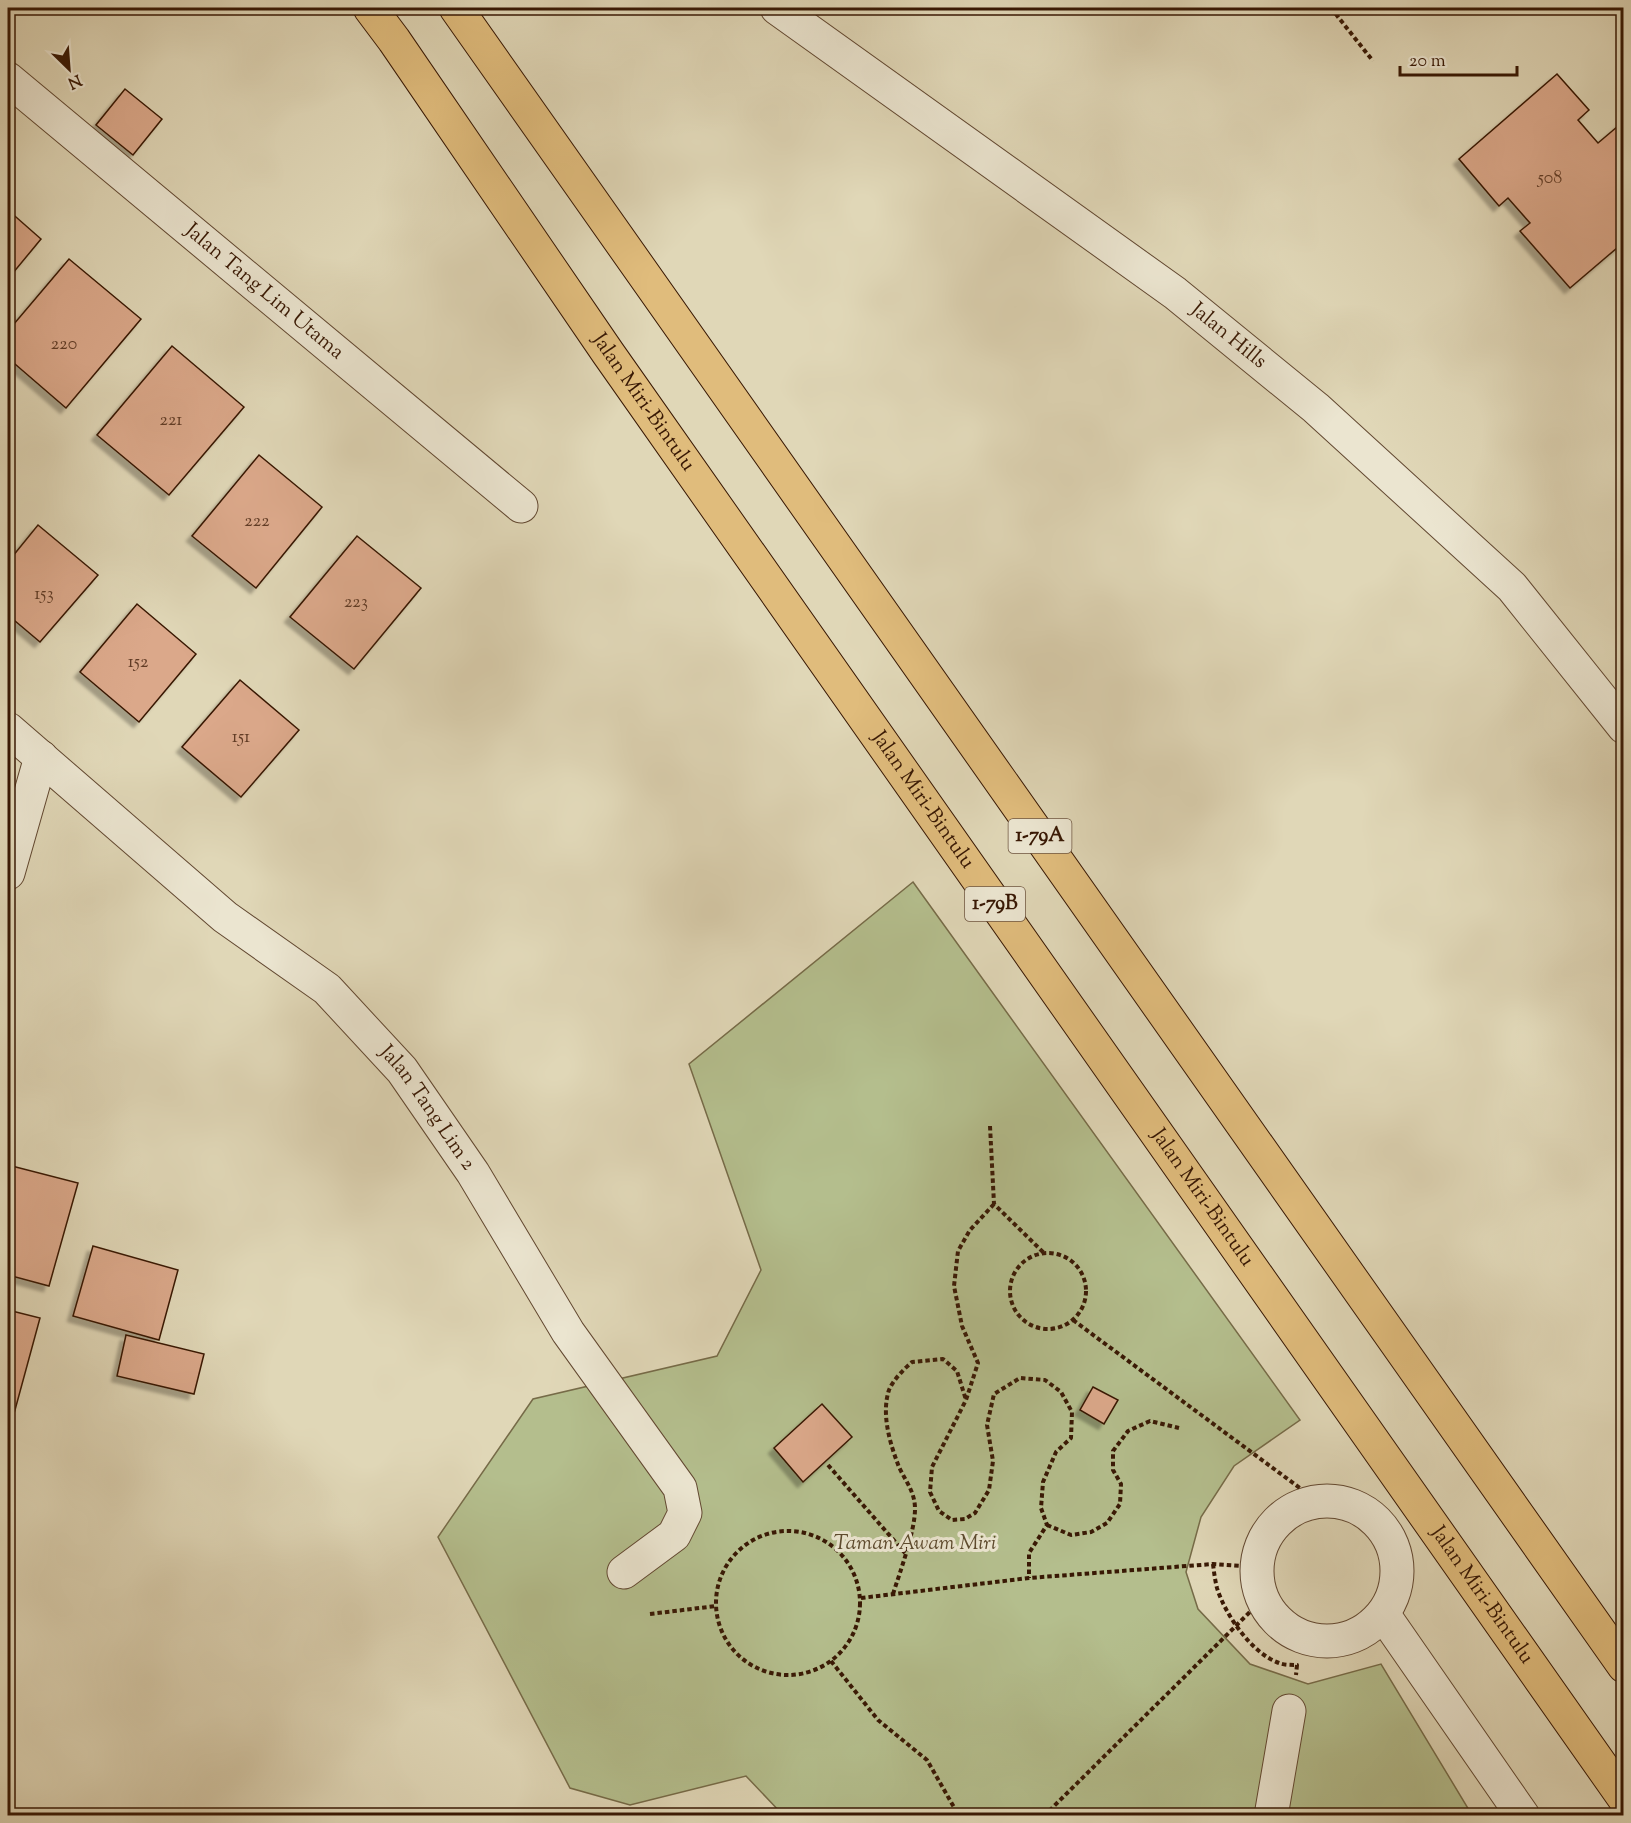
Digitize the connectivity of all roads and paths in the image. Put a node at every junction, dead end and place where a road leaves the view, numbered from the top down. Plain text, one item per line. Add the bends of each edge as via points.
1 (370, 8) edge
2 (456, 8) edge
3 (777, 8) edge
4 (1331, 8) edge
5 (1373, 61) dead end
6 (8, 79) edge
7 (521, 506) dead end
8 (1623, 727) edge
9 (8, 729) edge
10 (41, 757) junction
11 (8, 873) edge
12 (990, 1126) dead end
13 (994, 1204) junction
14 (1044, 1253) junction
15 (1073, 1320) junction
16 (966, 1400) junction
17 (1179, 1428) dead end
18 (828, 1465) dead end
19 (1316, 1500) junction
20 (1047, 1526) junction
21 (905, 1553) junction
22 (1213, 1564) junction
23 (1256, 1567) junction
24 (624, 1572) dead end
25 (1029, 1578) junction
26 (893, 1594) junction
27 (861, 1598) junction
28 (1262, 1600) junction
29 (716, 1606) junction
30 (650, 1614) dead end
31 (1383, 1614) junction
32 (1236, 1624) junction
33 (831, 1661) junction
34 (1623, 1666) edge
35 (1289, 1711) joint
36 (1623, 1798) edge
37 (959, 1815) edge
38 (1044, 1815) edge
39 (1271, 1815) edge
40 (1523, 1815) edge

1 - 36 highway, Jalan Miri-Bintulu / 1-79B
2 - 34 highway, 1-79A
3 - 8 street, Jalan Hills via 1175,293 1316,408 1512,587
4 - 5 path
6 - 7 street, Jalan Tang Lim Utama
9 - 10 street, Jalan Tang Lim 2
10 - 11 street
10 - 24 street, Jalan Tang Lim 2 via 225,917 327,988 402,1070 473,1173 567,1332 680,1488 685,1513 674,1535
12 - 13 path
13 - 14 path
13 - 16 path via 970,1230 958,1251 954,1286 962,1326 978,1363
14 - 15 path via 1068,1258 1083,1276 1086,1300
14 - 15 path via 1022,1264 1014,1275 1010,1287 1016,1312 1037,1328 1050,1329
15 - 19 path
16 - 20 path via 932,1467 930,1492 939,1511 952,1520 975,1513 989,1490 993,1461 987,1425 994,1394 1020,1378 1045,1380 1061,1392 1072,1412 1071,1438 1056,1452 1043,1482 1041,1508
16 - 21 path via 957,1371 943,1359 912,1362 890,1389 886,1409 890,1441 911,1487 915,1510
17 - 20 path via 1150,1421 1128,1431 1113,1451 1113,1470 1121,1484 1120,1504 1107,1523 1091,1532 1071,1535
18 - 21 path
19 - 23 street via 1293,1508 1274,1523 1261,1543
19 - 31 street via 1340,1501 1363,1509 1381,1524 1393,1545 1398,1569 1394,1592
20 - 25 path via 1029,1553
21 - 26 path
22 - 23 path
22 - 25 path
22 - 32 path via 1216,1586
23 - 28 street
25 - 26 path
26 - 27 path
27 - 29 path via 855,1574 842,1554 823,1539 799,1531 775,1532 752,1540 733,1555 721,1575
27 - 33 path via 858,1622 847,1645
28 - 31 street via 1288,1631 1308,1639 1349,1638
28 - 32 path
29 - 30 path
29 - 33 path via 727,1643 743,1660 764,1671 787,1676 810,1672
31 - 40 street
32 - 35 path via 1259,1652 1279,1663 1297,1665
32 - 38 path
33 - 37 path via 878,1720 927,1760
35 - 39 street

